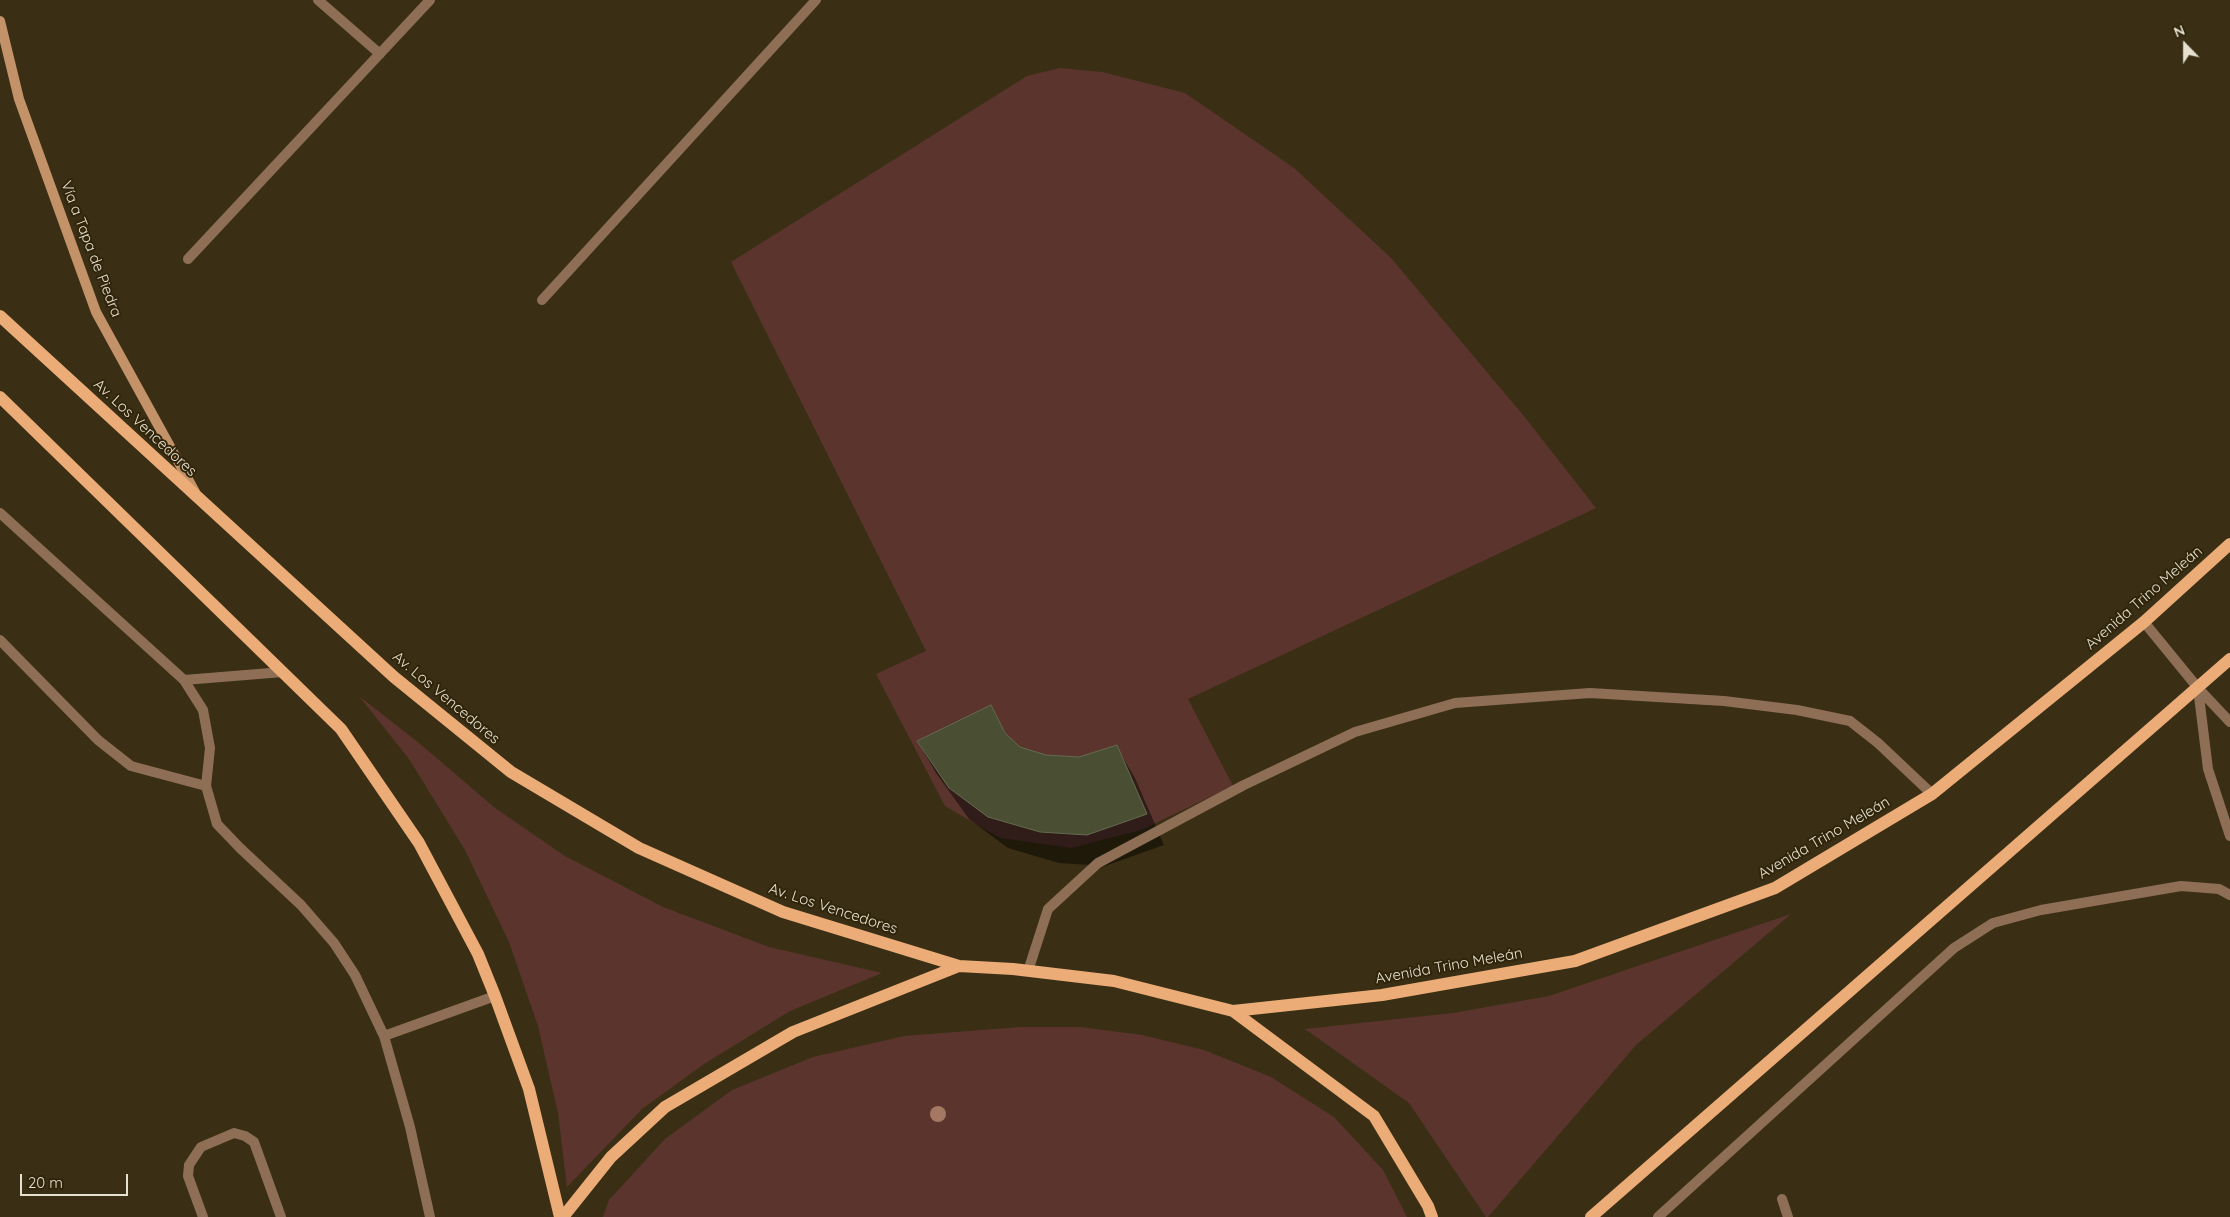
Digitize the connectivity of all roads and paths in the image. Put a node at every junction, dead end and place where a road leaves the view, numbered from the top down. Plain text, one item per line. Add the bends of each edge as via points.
1 (318, 0) edge
2 (430, 0) edge
3 (816, 0) edge
4 (0, 21) edge
5 (380, 54) junction
6 (188, 259) dead end
7 (542, 300) dead end
8 (0, 316) edge
9 (0, 398) edge
10 (200, 501) junction
11 (0, 513) edge
12 (2230, 544) edge
13 (2144, 622) junction
14 (0, 640) edge
15 (2230, 660) edge
16 (283, 672) junction
17 (184, 680) junction
18 (2198, 688) junction
19 (2230, 722) edge
20 (206, 786) junction
21 (1932, 794) junction
22 (2230, 836) edge
23 (2230, 895) edge
24 (959, 966) junction
25 (1028, 971) junction
26 (495, 996) junction
27 (1233, 1011) junction
28 (384, 1036) junction
29 (1782, 1200) dead end
30 (203, 1217) edge
31 (281, 1217) edge
32 (430, 1217) edge
33 (562, 1217) edge
34 (1432, 1217) edge
35 (1591, 1217) edge
36 (1658, 1217) edge
37 (1788, 1217) edge

1 - 5 street
2 - 5 street
3 - 7 street
4 - 10 main road, Vía a Tapa de Piedra via 19,99 96,312
5 - 6 street
8 - 10 main road, Av. Los Vencedores
9 - 16 main road
10 - 24 main road, Av. Los Vencedores via 394,676 510,772 639,848 783,912
11 - 17 street
12 - 13 main road, Avenida Trino Meleán
13 - 18 street
13 - 21 main road, Avenida Trino Meleán
14 - 20 street via 98,740 131,766
15 - 18 main road
16 - 17 street
16 - 26 main road via 341,729 420,843 478,954
17 - 20 street via 203,710 210,748
18 - 19 street
18 - 22 street via 2208,769
18 - 35 main road
20 - 28 street via 217,824 301,905 334,943 355,975
21 - 25 street via 1850,721 1797,710 1724,701 1590,693 1455,703 1355,732 1244,785 1098,863 1048,909
21 - 27 main road, Avenida Trino Meleán via 1775,888 1575,961 1382,995
23 - 36 street via 2219,889 2181,886 2041,910 1994,923 1954,948
24 - 25 main road
24 - 33 main road via 792,1032 665,1107 611,1157
25 - 27 main road via 1114,981
26 - 28 street
26 - 33 main road via 529,1090
27 - 34 main road via 1374,1116
28 - 32 street via 410,1127
29 - 37 street
30 - 31 street via 188,1176 189,1165 201,1147 234,1134 246,1136 254,1142

